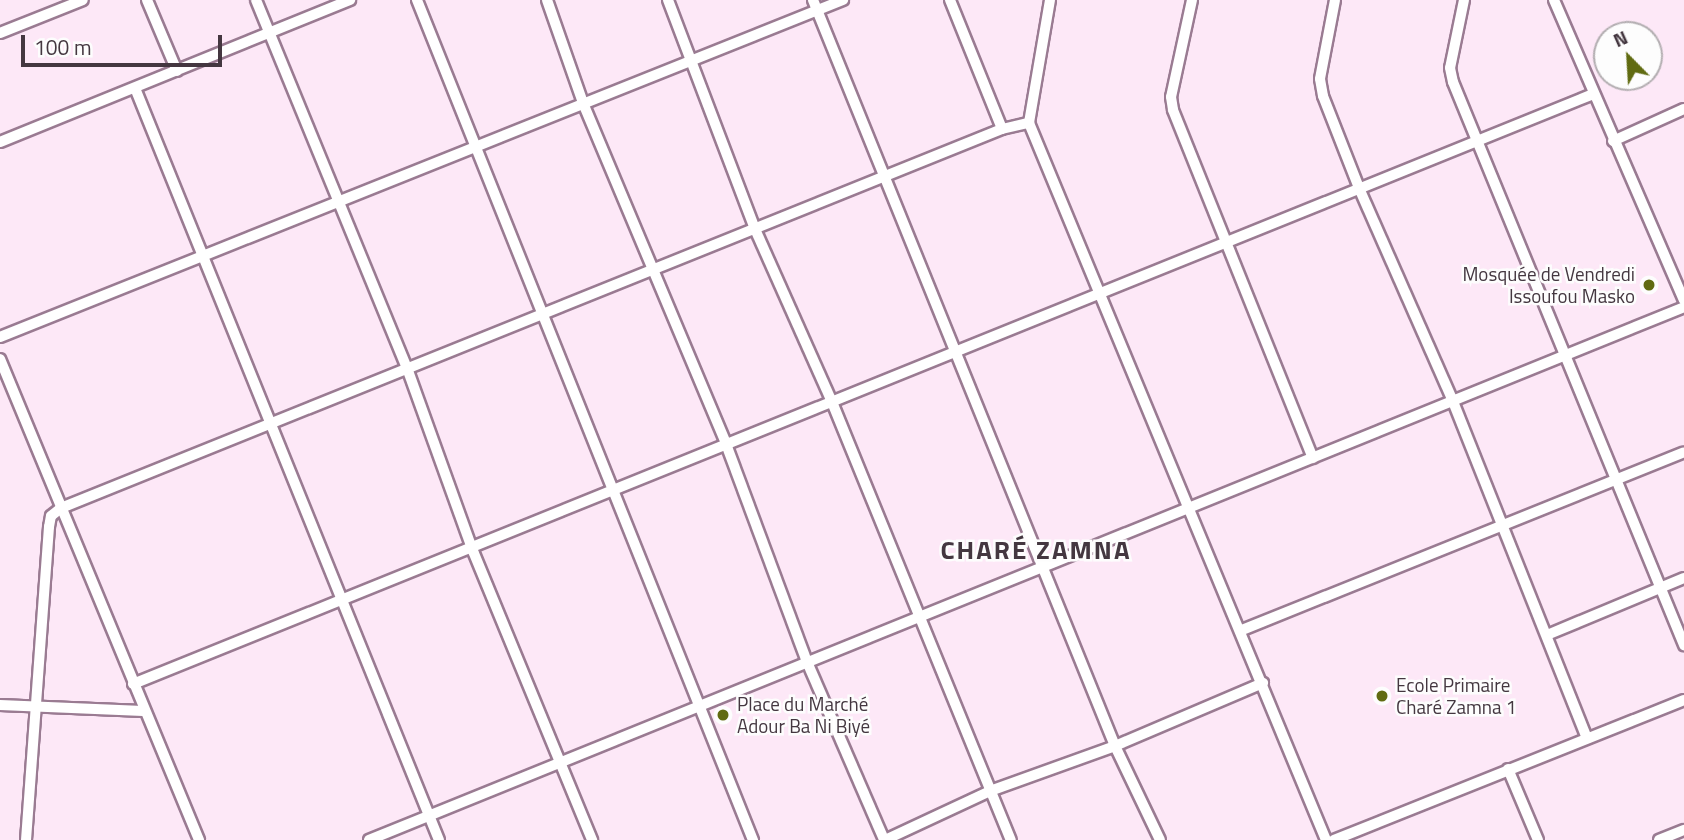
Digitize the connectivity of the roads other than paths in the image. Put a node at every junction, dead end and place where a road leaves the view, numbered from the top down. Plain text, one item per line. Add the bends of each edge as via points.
1 (83, 0) edge
2 (147, 0) edge
3 (256, 0) edge
4 (350, 0) edge
5 (417, 0) edge
6 (547, 0) edge
7 (668, 0) edge
8 (843, 0) edge
9 (950, 0) edge
10 (1049, 0) edge
11 (1192, 0) edge
12 (1335, 0) edge
13 (1464, 0) edge
14 (1554, 0) edge
15 (815, 5) edge
16 (0, 33) edge
17 (271, 33) junction
18 (689, 61) junction
19 (177, 71) junction
20 (135, 88) junction
21 (1593, 94) junction
22 (583, 103) junction
23 (1684, 109) edge
24 (1029, 123) junction
25 (1002, 129) junction
26 (1477, 140) junction
27 (1613, 141) junction
28 (0, 142) edge
29 (477, 147) junction
30 (885, 178) junction
31 (1359, 188) junction
32 (340, 203) junction
33 (755, 229) junction
34 (1226, 242) junction
35 (204, 256) junction
36 (651, 269) junction
37 (1100, 295) junction
38 (1684, 300) edge
39 (1684, 307) edge
40 (544, 313) junction
41 (0, 337) edge
42 (957, 354) junction
43 (1568, 355) junction
44 (0, 359) edge
45 (407, 368) junction
46 (1452, 399) junction
47 (832, 402) junction
48 (271, 423) junction
49 (726, 444) junction
50 (1684, 452) edge
51 (1313, 457) junction
52 (1618, 480) junction
53 (616, 491) junction
54 (1189, 507) junction
55 (61, 508) junction
56 (1502, 522) junction
57 (473, 551) junction
58 (1046, 565) junction
59 (1684, 578) edge
60 (1661, 587) junction
61 (342, 600) junction
62 (919, 618) junction
63 (1242, 630) junction
64 (1547, 635) junction
65 (1684, 645) edge
66 (808, 664) junction
67 (1264, 683) junction
68 (133, 684) junction
69 (1684, 701) edge
70 (0, 705) edge
71 (34, 707) junction
72 (702, 707) junction
73 (143, 711) junction
74 (1587, 738) junction
75 (1115, 746) junction
76 (561, 763) junction
77 (1508, 769) junction
78 (990, 791) junction
79 (430, 816) junction
80 (1684, 830) edge
81 (26, 840) edge
82 (198, 840) edge
83 (369, 840) edge
84 (439, 840) edge
85 (592, 840) edge
86 (753, 840) edge
87 (884, 840) edge
88 (1011, 840) edge
89 (1160, 840) edge
90 (1326, 840) edge
91 (1335, 840) edge
92 (1538, 840) edge
93 (1659, 840) edge

1 - 16 street
2 - 19 street
3 - 17 street
4 - 17 street
5 - 29 street
6 - 22 street
7 - 18 street
8 - 15 street
9 - 25 street
10 - 24 street
11 - 34 street via 1171,97
12 - 31 street via 1320,79
13 - 26 street via 1450,68
14 - 21 street
15 - 18 street
15 - 30 street
17 - 19 street
17 - 32 street
18 - 22 street
18 - 33 street
19 - 20 street
20 - 28 street
20 - 35 street
21 - 26 street
21 - 27 street
22 - 29 street
22 - 36 street
23 - 27 street
24 - 25 street
24 - 37 street
25 - 30 street
26 - 31 street
26 - 43 street
27 - 38 street
29 - 32 street
29 - 40 street
30 - 33 street
30 - 42 street
31 - 34 street
31 - 46 street
32 - 35 street
32 - 45 street
33 - 36 street
33 - 47 street
34 - 37 street
34 - 51 street
35 - 41 street
35 - 48 street
36 - 40 street
36 - 49 street
37 - 42 street
37 - 54 street
39 - 43 street
40 - 45 street
40 - 53 street
42 - 47 street
42 - 58 street
43 - 46 street
43 - 52 street
44 - 55 street
45 - 48 street
45 - 57 street
46 - 51 street
46 - 56 street
47 - 49 street
47 - 62 street
48 - 55 street
48 - 61 street
49 - 53 street
49 - 66 street
50 - 52 street
51 - 54 street
52 - 56 street
52 - 60 street
53 - 57 street
53 - 72 street
54 - 58 street
54 - 63 street
55 - 68 street
55 - 71 street via 50,519
56 - 63 street
56 - 64 street
57 - 61 street
57 - 76 street
58 - 62 street
58 - 75 street
59 - 60 street
60 - 64 street
60 - 65 street
61 - 68 street
61 - 79 street
62 - 66 street
62 - 78 street
63 - 67 street
64 - 74 street
66 - 72 street
66 - 87 street
67 - 75 street
67 - 90 street
68 - 73 street
69 - 74 street
70 - 71 street
71 - 73 street
71 - 81 street
72 - 76 street
72 - 86 street
73 - 82 street
74 - 77 street
75 - 78 street
75 - 89 street
76 - 79 street
76 - 85 street
77 - 91 street
77 - 92 street
78 - 87 street
78 - 88 street
79 - 83 street
79 - 84 street
80 - 93 street

